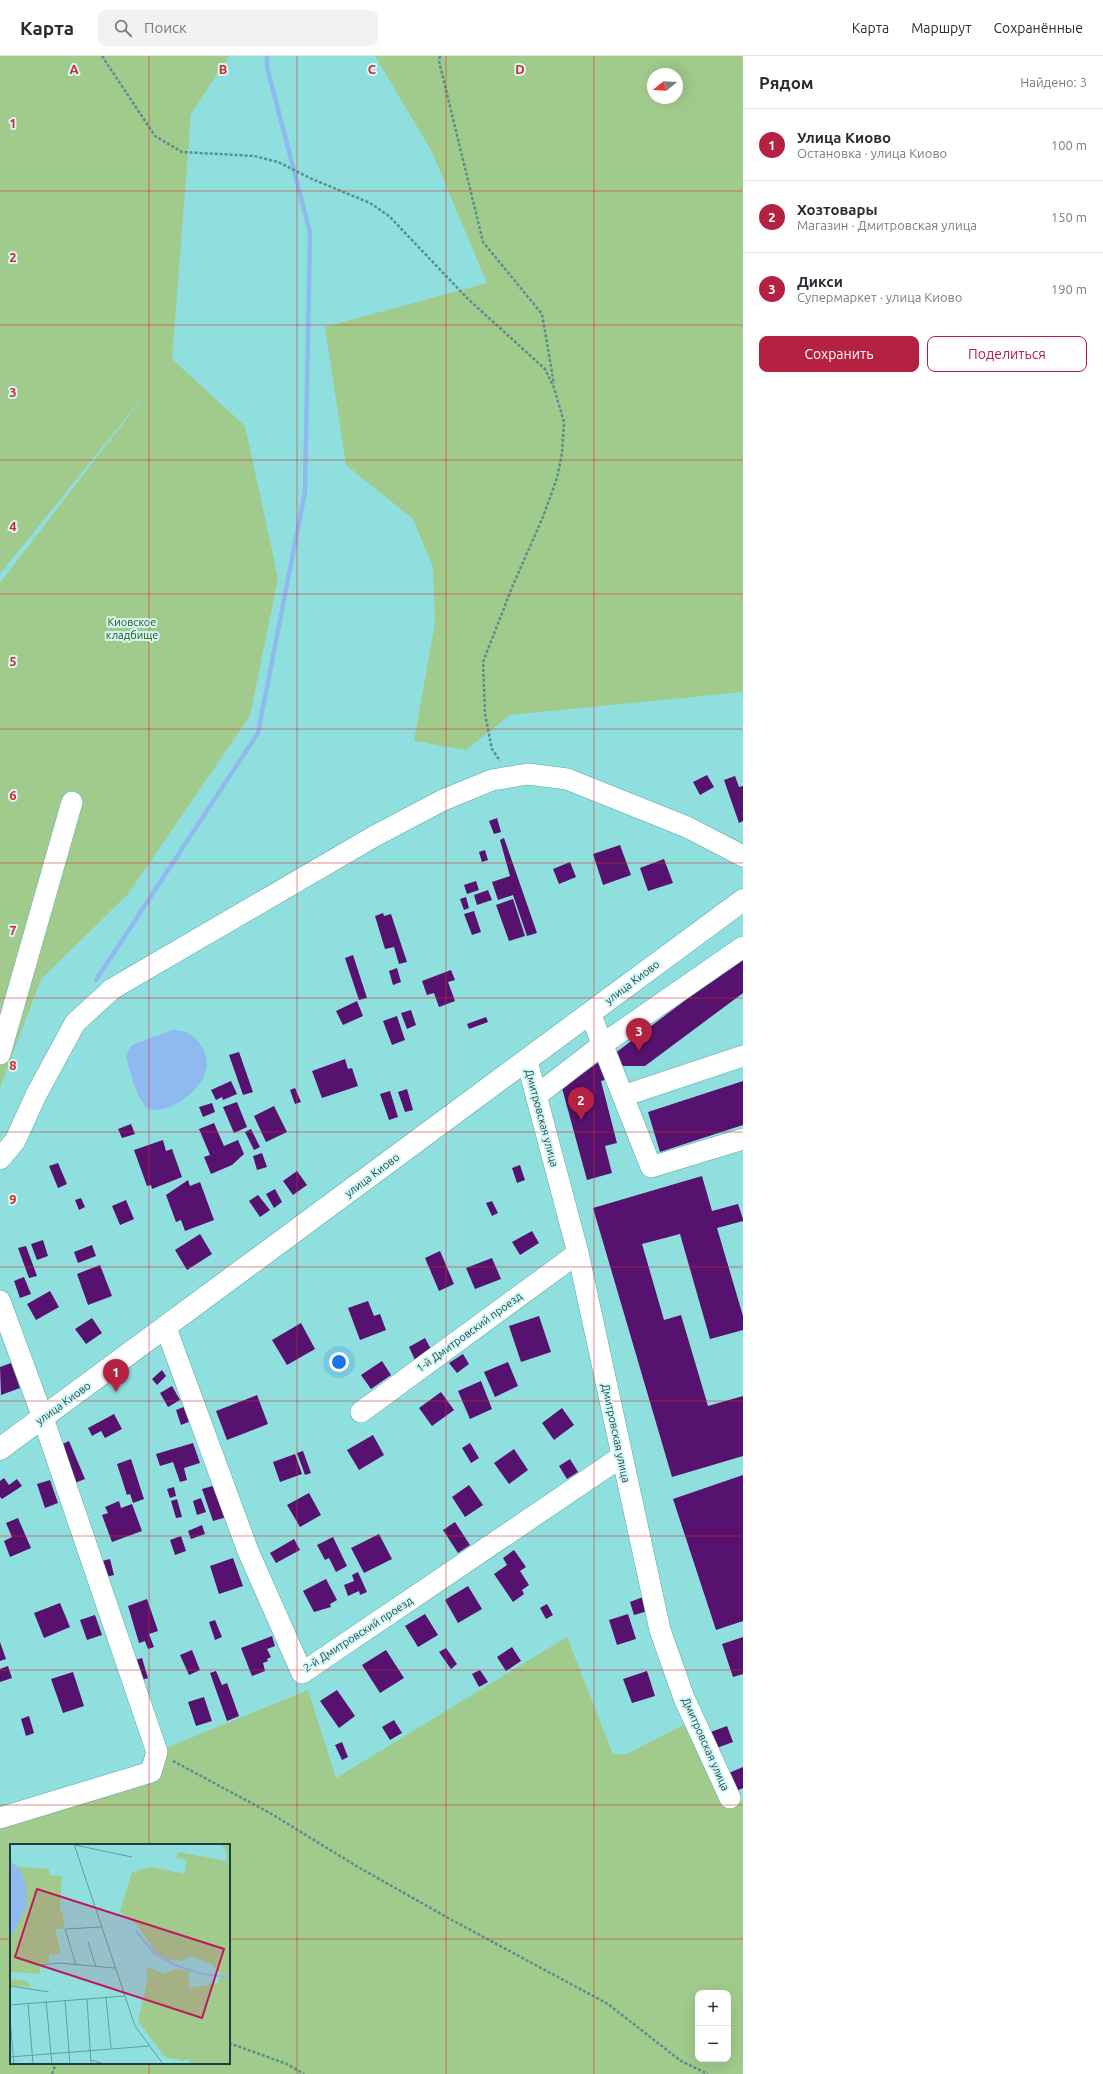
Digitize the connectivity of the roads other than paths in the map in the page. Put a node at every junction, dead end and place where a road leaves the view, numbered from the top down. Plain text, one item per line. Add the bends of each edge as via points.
1 (72, 802) dead end
2 (743, 856) edge
3 (743, 900) edge
4 (743, 947) edge
5 (590, 1013) junction
6 (602, 1044) junction
7 (0, 1054) edge
8 (743, 1056) edge
9 (527, 1060) junction
10 (536, 1096) junction
11 (623, 1096) junction
12 (743, 1139) edge
13 (0, 1159) edge
14 (578, 1253) junction
15 (0, 1301) edge
16 (166, 1328) junction
17 (361, 1412) dead end
18 (43, 1418) junction
19 (0, 1449) edge
20 (622, 1457) junction
21 (730, 1798) dead end
22 (0, 1818) edge

1 - 7 street
2 - 13 street via 687,827 567,778 528,774 492,780 443,800 373,838 112,989 75,1023 36,1095 15,1141
3 - 5 main road, улица Киово
4 - 6 street
5 - 6 street
5 - 9 main road, улица Киово
6 - 10 street
6 - 11 street
8 - 11 street
9 - 10 street, Дмитровская улица
9 - 16 main road, улица Киово
10 - 14 street, Дмитровская улица
11 - 12 street via 651,1167
14 - 17 street, 1-й Дмитровский проезд
14 - 20 street, Дмитровская улица
15 - 18 street
16 - 18 main road, улица Киово
16 - 20 street, 2-й Дмитровский проезд via 248,1551 302,1673
18 - 19 main road, улица Киово
18 - 22 street via 156,1752 151,1772
20 - 21 street, Дмитровская улица via 660,1630 684,1698

